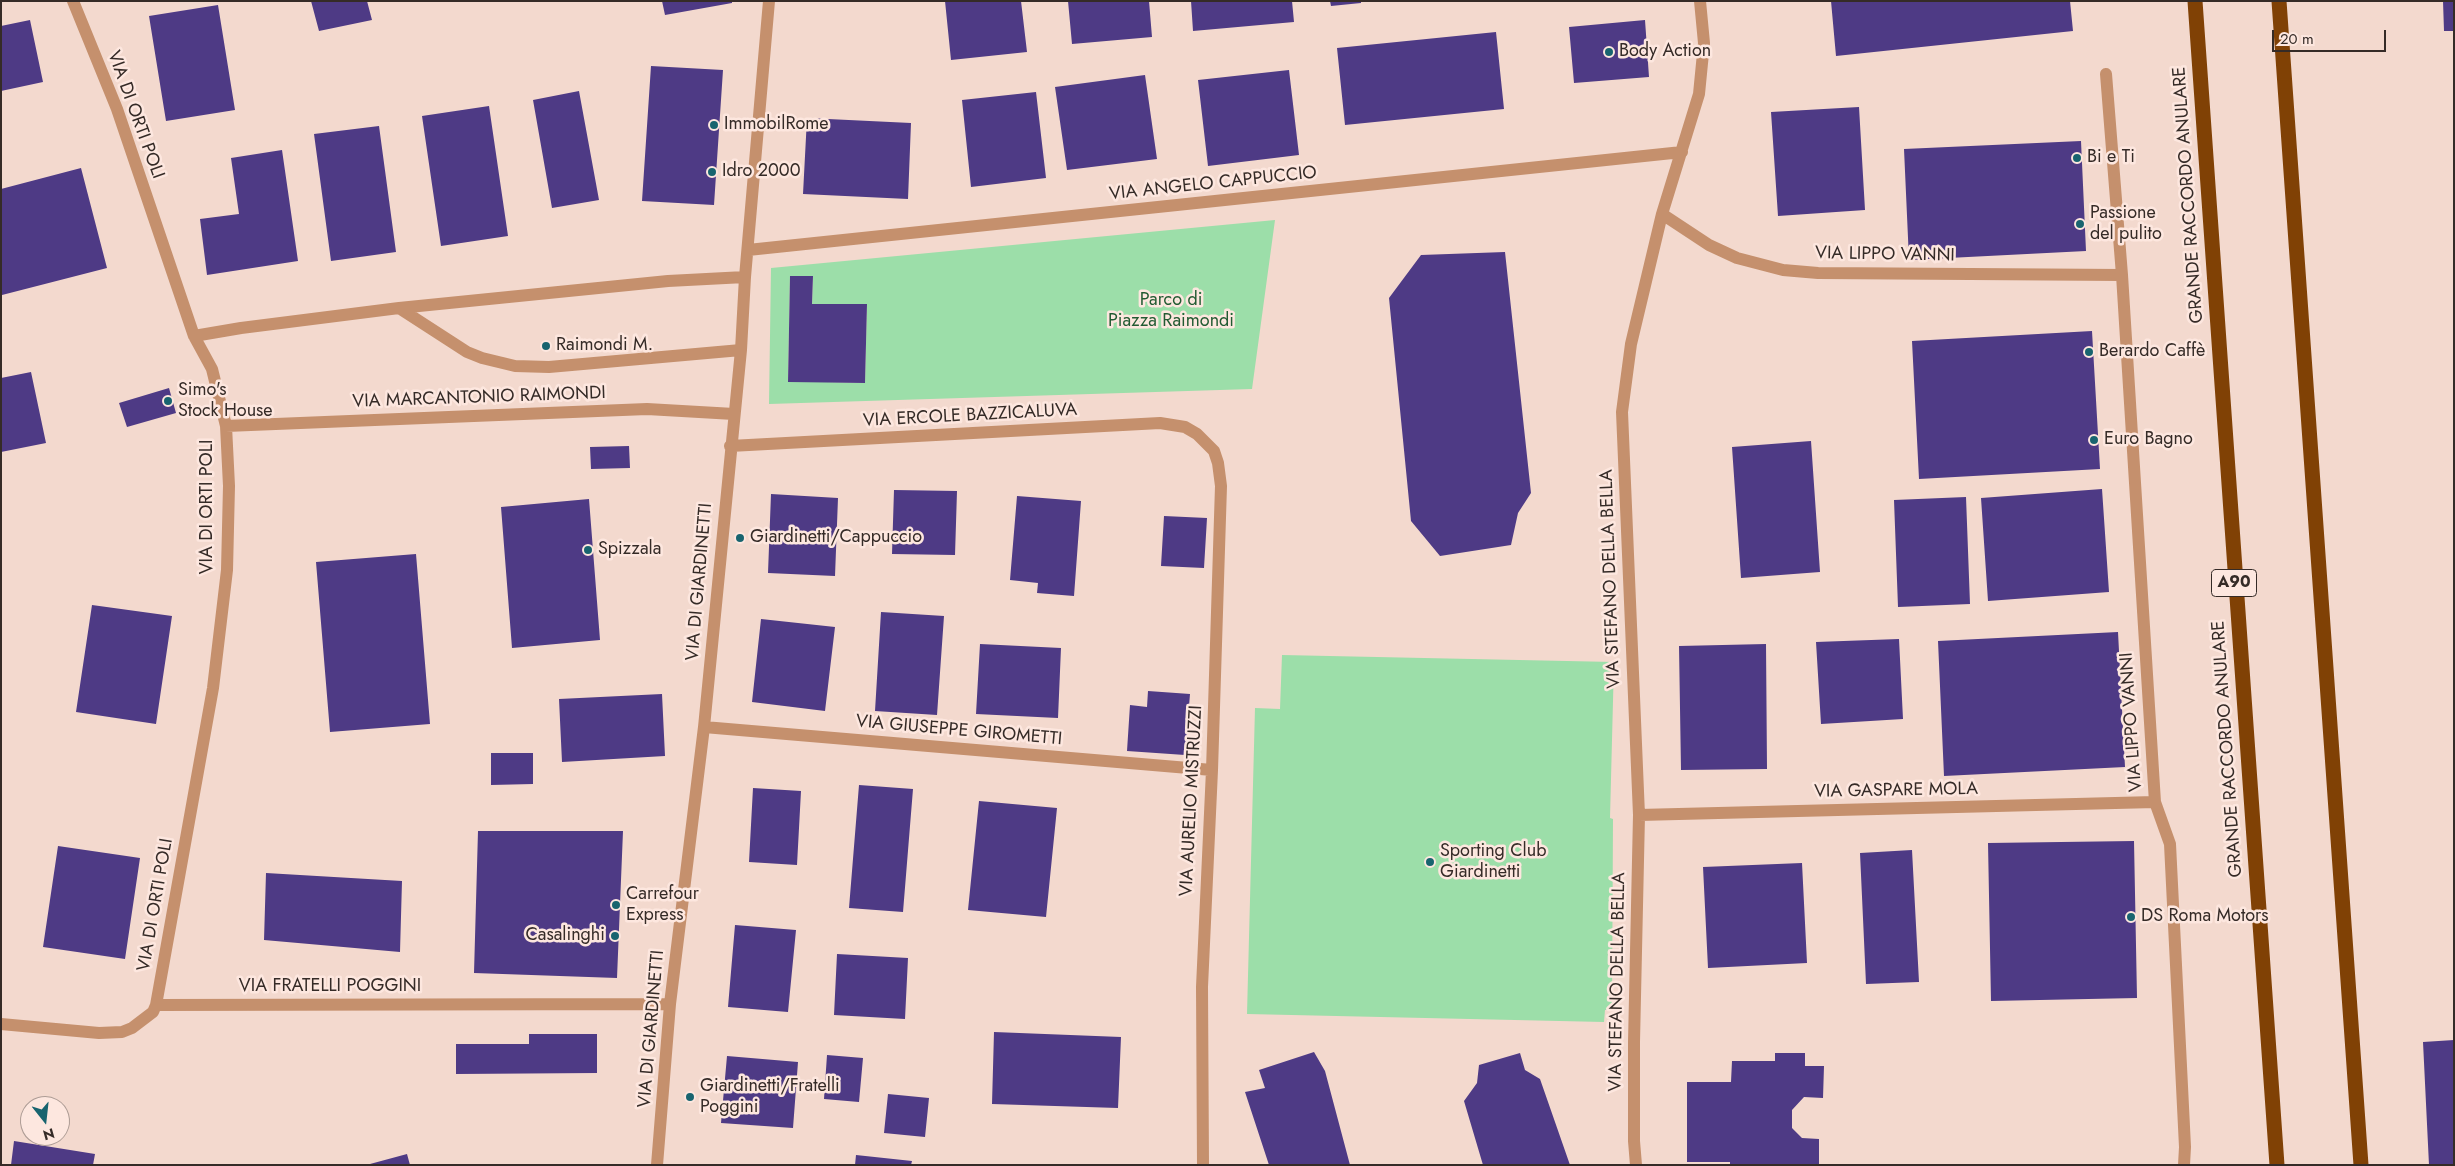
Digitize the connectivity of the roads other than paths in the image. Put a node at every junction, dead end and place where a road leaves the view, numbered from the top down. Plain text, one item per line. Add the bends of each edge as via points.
1 (73, 1) edge
2 (769, 1) edge
3 (1700, 1) edge
4 (2195, 1) edge
5 (2279, 1) edge
6 (2106, 74) dead end
7 (1682, 152) junction
8 (1662, 214) junction
9 (748, 250) junction
10 (2122, 275) junction
11 (745, 277) junction
12 (399, 308) junction
13 (194, 336) junction
14 (740, 350) junction
15 (734, 414) junction
16 (226, 426) junction
17 (1206, 442) joint
18 (730, 446) junction
19 (704, 727) junction
20 (1212, 770) junction
21 (2155, 802) junction
22 (1638, 815) junction
23 (156, 1004) junction
24 (670, 1004) junction
25 (1, 1024) edge
26 (657, 1165) edge
27 (1203, 1165) edge
28 (1636, 1165) edge
29 (2184, 1165) edge
30 (2277, 1165) edge
31 (2361, 1165) edge

1 - 13 street, VIA DI ORTI POLI via 117,109
2 - 9 street, VIA DI GIARDINETTI
3 - 7 street, VIA STEFANO DELLA BELLA via 1703,64 1700,94
4 - 30 highway, GRANDE RACCORDO ANULARE / A90
5 - 31 highway
6 - 10 street, VIA LIPPO VANNI
7 - 8 street, VIA STEFANO DELLA BELLA
7 - 9 street, VIA ANGELO CAPPUCCIO
8 - 10 street, VIA LIPPO VANNI via 1709,245 1737,258 1783,270
8 - 22 street, VIA STEFANO DELLA BELLA via 1631,344 1622,412
9 - 11 street, VIA DI GIARDINETTI
10 - 21 street, VIA LIPPO VANNI
11 - 12 street
11 - 14 street, VIA DI GIARDINETTI
12 - 13 street
12 - 14 street, VIA MARCANTONIO RAIMONDI via 461,348 482,358 515,366 549,367
13 - 16 street, VIA DI ORTI POLI via 212,369
14 - 15 street, VIA DI GIARDINETTI
15 - 16 street, VIA MARCANTONIO RAIMONDI via 647,409
15 - 18 street, VIA DI GIARDINETTI
16 - 23 street, VIA DI ORTI POLI via 229,527 218,650
17 - 18 street, VIA ERCOLE BAZZICALUVA via 1185,427 1160,423
17 - 20 street, VIA AURELIO MISTRUZZI via 1214,451 1221,486
18 - 19 street, VIA DI GIARDINETTI
19 - 20 street, VIA GIUSEPPE GIROMETTI
19 - 24 street, VIA DI GIARDINETTI
20 - 27 street, VIA AURELIO MISTRUZZI via 1202,988
21 - 22 street, VIA GASPARE MOLA
21 - 29 street, VIA LIPPO VANNI via 2170,844
22 - 28 street, VIA STEFANO DELLA BELLA via 1634,1042
23 - 24 street, VIA FRATELLI POGGINI
23 - 25 street via 148,1017 122,1032 99,1034
24 - 26 street, VIA DI GIARDINETTI

